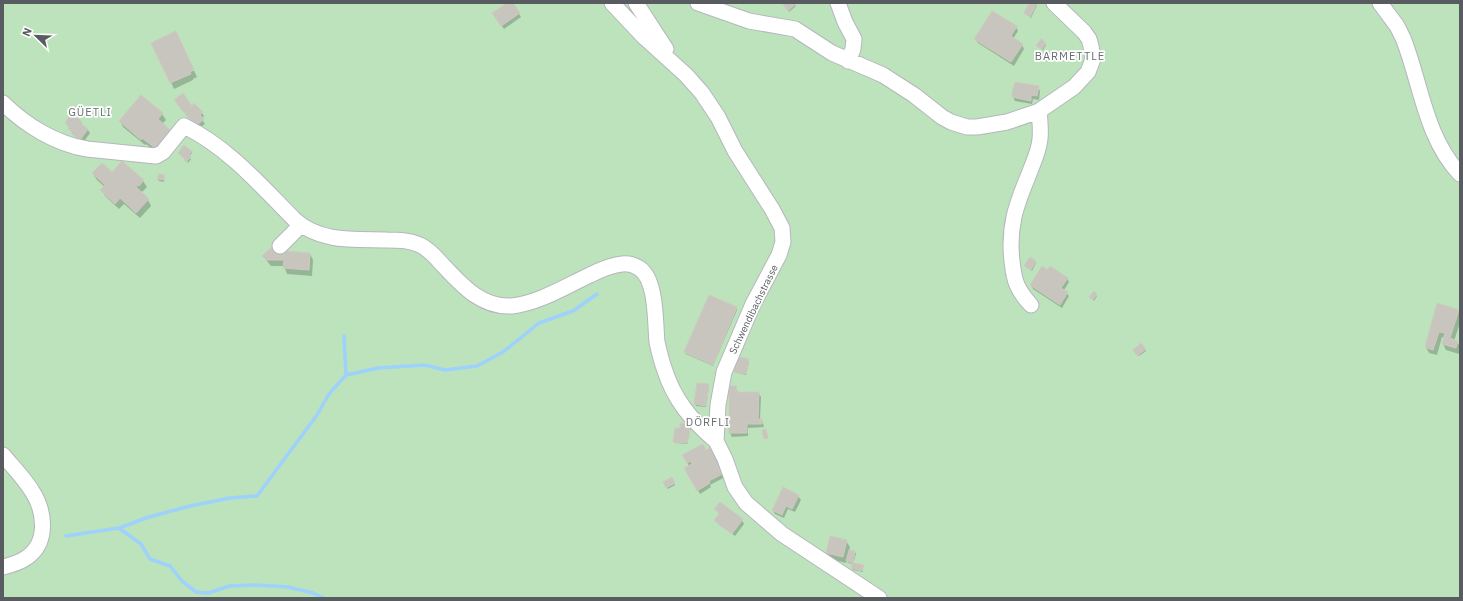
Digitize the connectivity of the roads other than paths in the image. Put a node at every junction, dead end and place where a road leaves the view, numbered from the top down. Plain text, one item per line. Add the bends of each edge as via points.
1 (612, 3) edge
2 (636, 3) edge
3 (698, 3) edge
4 (838, 3) edge
5 (1054, 3) edge
6 (1380, 3) edge
7 (848, 61) junction
8 (677, 66) junction
9 (3, 103) edge
10 (1039, 111) junction
11 (1460, 174) edge
12 (301, 225) junction
13 (280, 246) dead end
14 (1031, 304) dead end
15 (716, 441) junction
16 (3, 455) edge
17 (3, 567) edge
18 (879, 598) edge

1 - 8 street, Schwendibachstrasse via 644,37
2 - 8 street
3 - 7 street via 749,20 796,29
4 - 7 street via 854,38
5 - 10 street via 1086,36 1092,46 1093,59 1082,80
6 - 11 street via 1403,38 1431,127 1439,144
7 - 10 street via 883,75 942,117 959,125 987,126
8 - 15 street, Schwendibachstrasse via 695,84 714,111 779,222 783,234 782,248 753,304 724,372 718,405
9 - 12 street via 24,121 55,140 87,149 156,156 163,152 184,126 203,135 230,155
10 - 14 street via 1039,146 1017,206 1011,232 1013,274 1020,292
12 - 13 street
12 - 15 street via 327,237 402,240 415,243 431,253 470,292 488,302 504,306 540,298 614,265 635,266 644,272 650,284 658,343 670,384 690,417
15 - 18 street, Schwendibachstrasse via 735,488 746,503 782,534
16 - 17 street via 32,491 43,522 39,542 34,551 20,562

